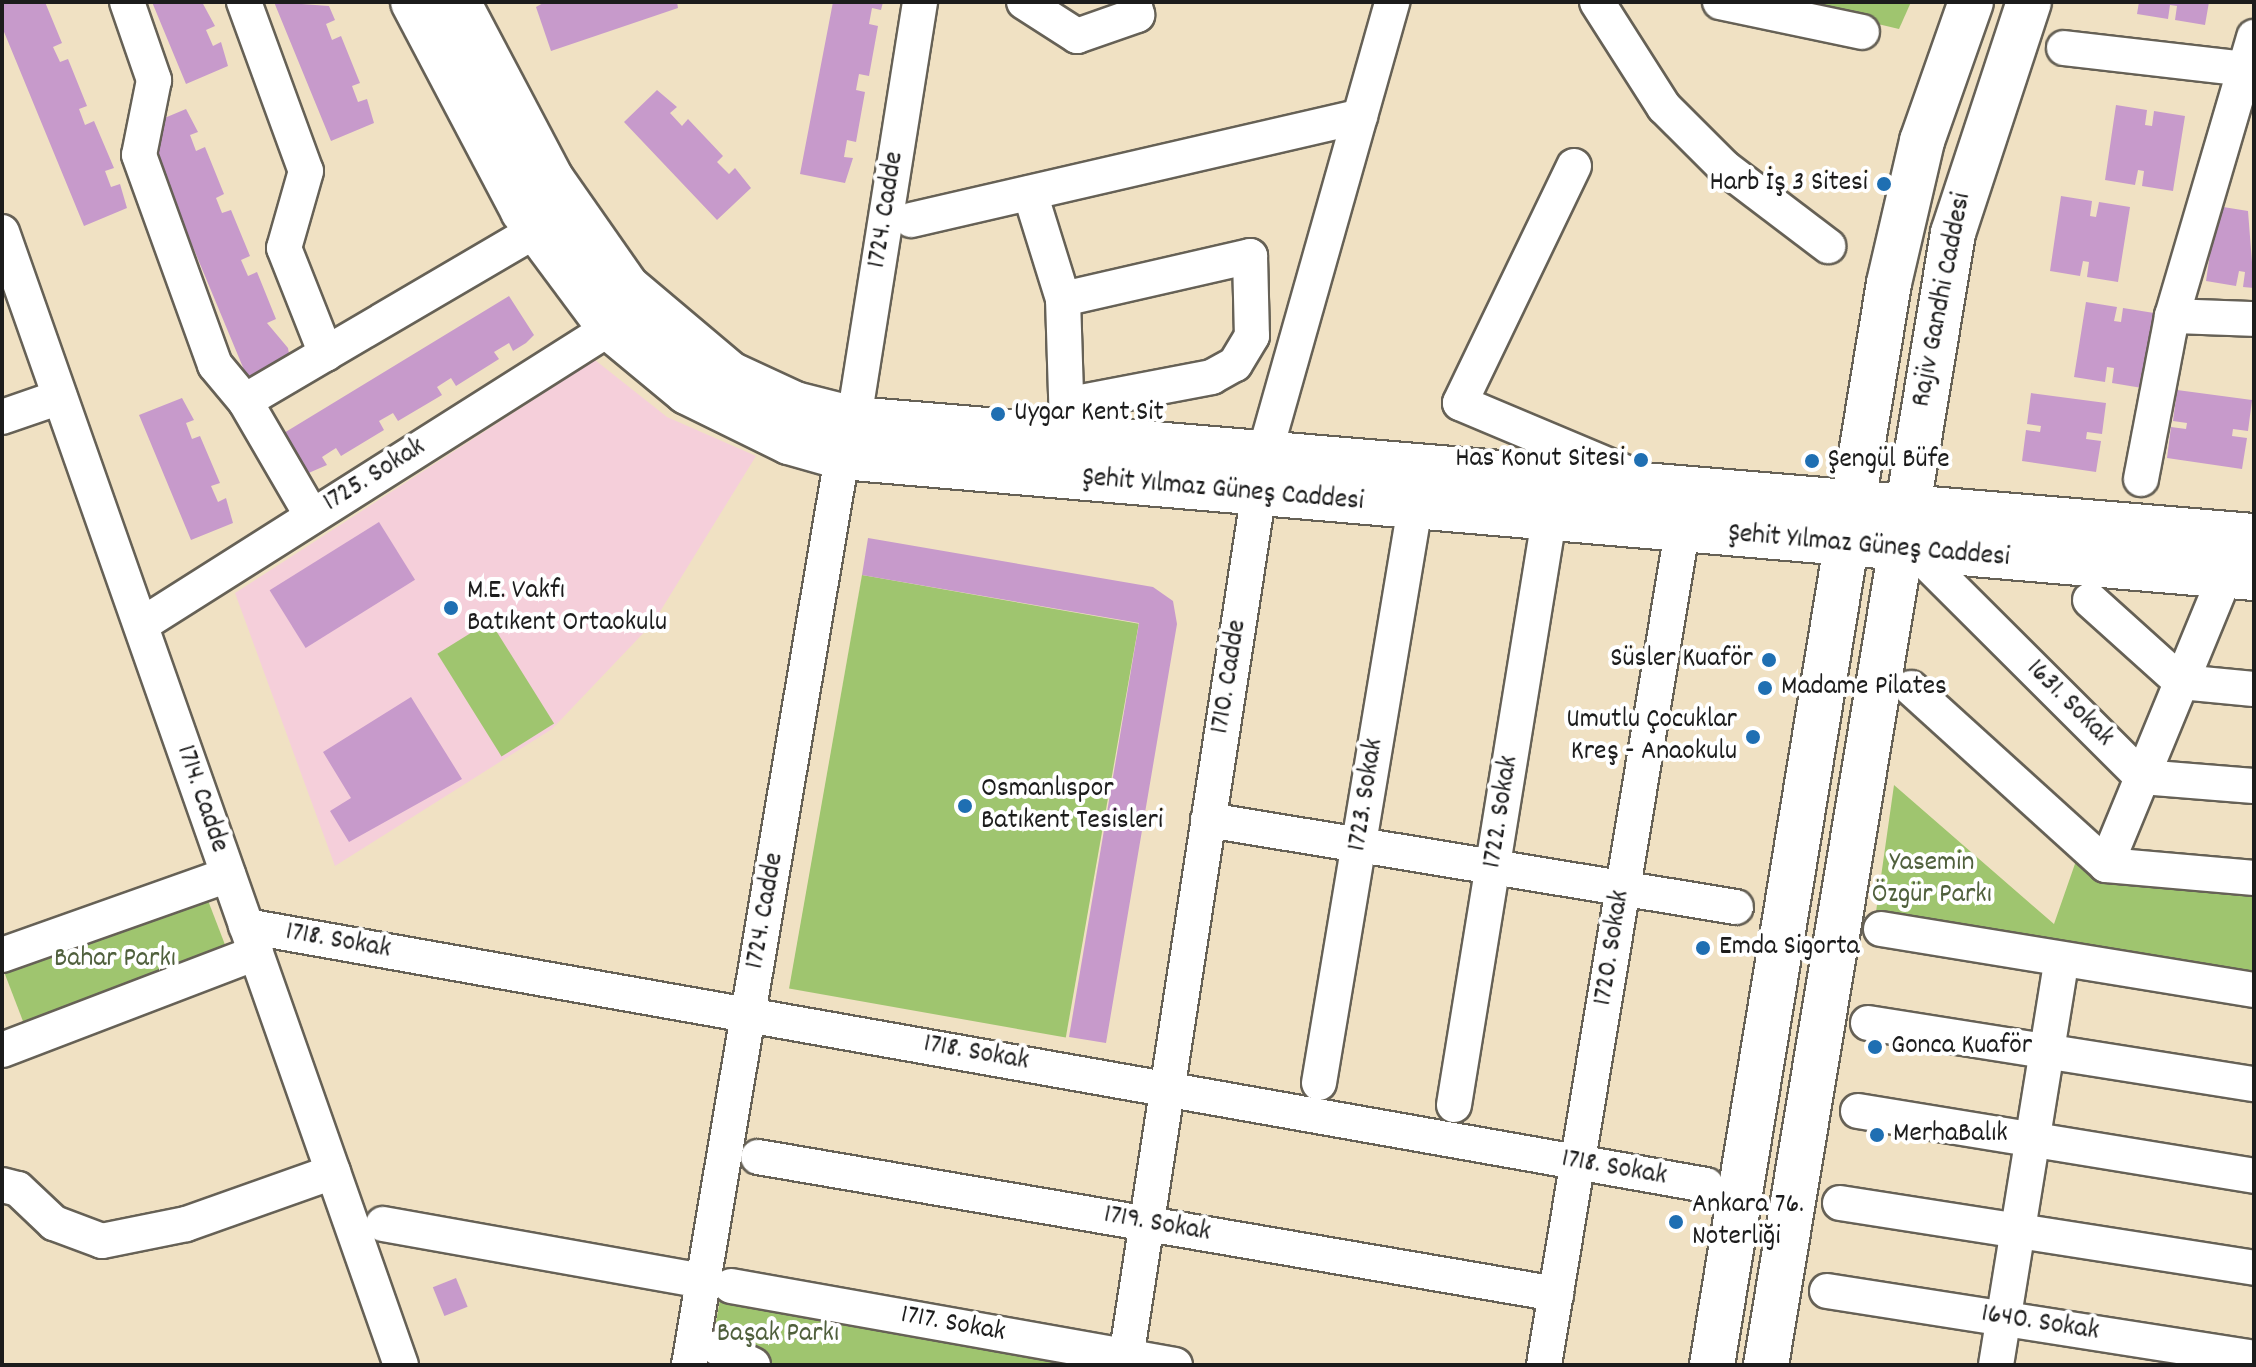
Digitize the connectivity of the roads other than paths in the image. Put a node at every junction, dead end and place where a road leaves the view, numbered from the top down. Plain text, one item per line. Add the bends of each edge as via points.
1 (127, 2) edge
2 (244, 2) edge
3 (413, 2) edge
4 (458, 2) edge
5 (920, 2) edge
6 (1024, 2) edge
7 (1134, 2) edge
8 (1392, 2) edge
9 (1597, 2) edge
10 (1720, 2) edge
11 (1971, 2) edge
12 (2029, 2) edge
13 (1862, 32) dead end
14 (2254, 37) edge
15 (2064, 48) dead end
16 (2247, 70) edge
17 (1360, 116) junction
18 (1574, 166) dead end
19 (1030, 193) junction
20 (911, 220) dead end
21 (535, 231) junction
22 (2, 232) edge
23 (1828, 246) dead end
24 (1063, 299) junction
25 (2172, 316) junction
26 (2254, 319) edge
27 (610, 328) junction
28 (326, 354) junction
29 (60, 397) junction
30 (245, 401) junction
31 (2, 417) edge
32 (1068, 420) junction
33 (848, 438) junction
34 (1262, 473) junction
35 (2141, 479) dead end
36 (1651, 483) junction
37 (1854, 500) junction
38 (1906, 505) junction
39 (1415, 507) junction
40 (312, 516) junction
41 (1549, 519) junction
42 (1682, 531) junction
43 (2254, 536) edge
44 (1847, 545) junction
45 (1908, 551) junction
46 (2239, 577) edge
47 (2090, 600) dead end
48 (141, 625) junction
49 (2181, 682) junction
50 (1911, 688) dead end
51 (2254, 689) edge
52 (2142, 777) junction
53 (2254, 786) edge
54 (1208, 820) junction
55 (1358, 844) junction
56 (2106, 865) junction
57 (1493, 867) junction
58 (228, 875) junction
59 (2254, 878) edge
60 (1623, 889) junction
61 (1736, 907) dead end
62 (1881, 929) dead end
63 (251, 939) junction
64 (5, 945) edge
65 (2062, 959) junction
66 (2254, 990) edge
67 (749, 1013) junction
68 (1868, 1023) dead end
69 (2, 1050) edge
70 (2047, 1051) junction
71 (1319, 1083) dead end
72 (2254, 1084) edge
73 (1167, 1088) junction
74 (1454, 1105) dead end
75 (1858, 1111) dead end
76 (2033, 1140) junction
77 (758, 1157) dead end
78 (1577, 1162) junction
79 (333, 1172) junction
80 (2254, 1176) edge
81 (2, 1185) edge
82 (1706, 1185) dead end
83 (1840, 1203) dead end
84 (383, 1224) dead end
85 (1146, 1224) junction
86 (2018, 1231) junction
87 (2254, 1268) edge
88 (717, 1283) junction
89 (1827, 1291) dead end
90 (1556, 1294) junction
91 (2003, 1318) junction
92 (718, 1348) dead end
93 (2254, 1358) edge
94 (1125, 1361) edge
95 (401, 1365) edge
96 (689, 1365) edge
97 (753, 1365) edge
98 (1175, 1365) edge
99 (1544, 1365) edge
100 (1712, 1365) edge
101 (1766, 1365) edge
102 (1996, 1365) edge

1 - 30 street via 154,80 139,155 215,365
2 - 28 street via 306,171 284,248
3 - 21 main road, Şehit Yılmaz Güneş Caddesi
4 - 33 main road, Şehit Yılmaz Güneş Caddesi via 552,180 627,287 730,374
5 - 33 street, 1724. Cadde
6 - 7 street via 1077,36 1137,15
8 - 17 street, 1710. Cadde
9 - 23 street via 1664,107 1724,167
10 - 13 street
11 - 37 main road, Rajiv Gandhi Caddesi via 1903,214
12 - 38 main road, Rajiv Gandhi Caddesi via 1953,233
14 - 16 street
15 - 16 street
16 - 25 street
17 - 19 street
17 - 34 street, 1710. Cadde
18 - 36 street via 1460,403
19 - 20 street
19 - 24 street
21 - 27 main road, Şehit Yılmaz Güneş Caddesi
21 - 28 street
22 - 29 street, 1714. Cadde
24 - 32 street
24 - 32 street via 1250,256 1252,336 1235,364 1212,377
25 - 26 street
25 - 35 street
27 - 33 main road, Şehit Yılmaz Güneş Caddesi via 711,407 771,436
27 - 40 street, 1725. Sokak
28 - 30 street
29 - 31 street
29 - 48 street, 1714. Cadde
30 - 40 street
32 - 33 main road, Şehit Yılmaz Güneş Caddesi
32 - 34 main road, Şehit Yılmaz Güneş Caddesi
33 - 34 main road, Şehit Yılmaz Güneş Caddesi
33 - 67 street, 1724. Cadde
34 - 36 main road, Şehit Yılmaz Güneş Caddesi
34 - 39 main road, Şehit Yılmaz Güneş Caddesi
34 - 54 street, 1710. Cadde
36 - 37 main road, Şehit Yılmaz Güneş Caddesi
37 - 38 main road, Şehit Yılmaz Güneş Caddesi
37 - 44 main road, Rajiv Gandhi Caddesi
38 - 43 main road, Şehit Yılmaz Güneş Caddesi
38 - 45 main road, Rajiv Gandhi Caddesi
39 - 41 main road, Şehit Yılmaz Güneş Caddesi
39 - 55 street, 1723. Sokak
40 - 48 street, 1725. Sokak
41 - 42 main road, Şehit Yılmaz Güneş Caddesi
41 - 57 street, 1722. Sokak
42 - 44 main road, Şehit Yılmaz Güneş Caddesi
42 - 60 street, 1720. Sokak
44 - 45 main road, Şehit Yılmaz Güneş Caddesi
44 - 100 main road, Rajiv Gandhi Caddesi
45 - 46 main road, Şehit Yılmaz Güneş Caddesi
45 - 52 street, 1631. Sokak
45 - 101 main road, Rajiv Gandhi Caddesi
46 - 49 street
47 - 49 street
48 - 58 street, 1714. Cadde
49 - 51 street
49 - 52 street
50 - 56 street
52 - 53 street
52 - 56 street
54 - 55 street
54 - 73 street, 1710. Cadde
55 - 57 street
55 - 71 street, 1723. Sokak
56 - 59 street
57 - 60 street
57 - 74 street, 1722. Sokak
58 - 63 street, 1714. Cadde
58 - 64 street
60 - 61 street
60 - 78 street, 1720. Sokak
62 - 65 street
63 - 67 street, 1718. Sokak
63 - 69 street
63 - 79 street, 1714. Cadde
65 - 66 street
65 - 70 street
67 - 73 street, 1718. Sokak
67 - 88 street, 1724. Cadde
68 - 70 street
70 - 72 street
70 - 76 street
73 - 78 street, 1718. Sokak
73 - 85 street, 1710. Cadde
75 - 76 street
76 - 80 street
76 - 86 street
77 - 85 street, 1719. Sokak
78 - 82 street, 1718. Sokak
78 - 90 street, 1720. Sokak
79 - 81 street via 186,1224 102,1241 54,1223 18,1189
79 - 95 street, 1714. Cadde
83 - 86 street
84 - 88 street, 1717. Sokak
85 - 90 street, 1719. Sokak
85 - 94 street, 1710. Cadde
86 - 87 street
86 - 91 street
88 - 94 street, 1717. Sokak
88 - 96 street, 1724. Cadde
89 - 91 street, 1640. Sokak
90 - 99 street, 1720. Sokak
91 - 93 street, 1640. Sokak
91 - 102 street
92 - 97 street
94 - 98 street, 1717. Sokak

